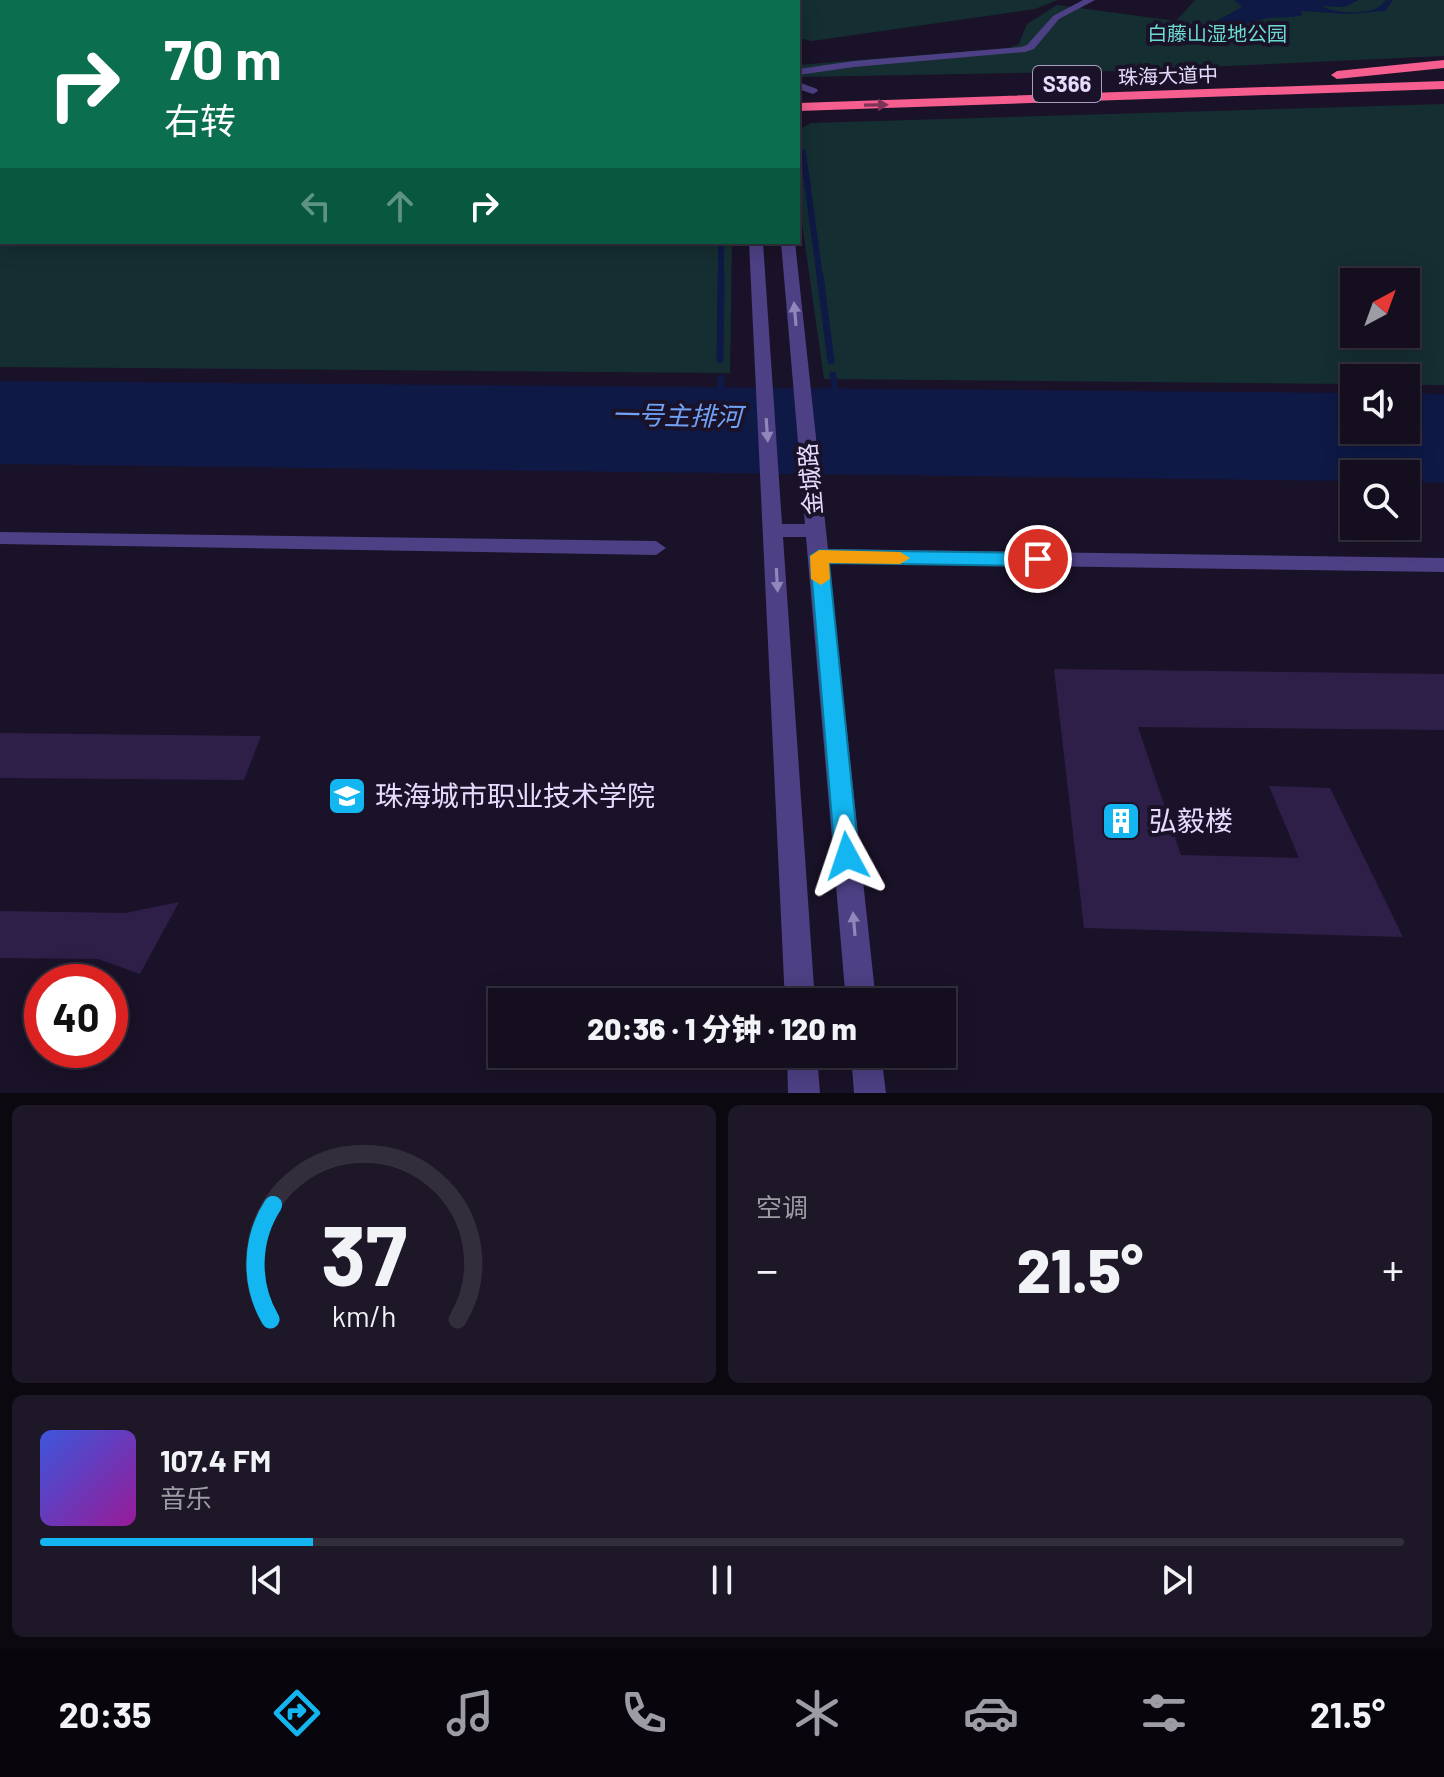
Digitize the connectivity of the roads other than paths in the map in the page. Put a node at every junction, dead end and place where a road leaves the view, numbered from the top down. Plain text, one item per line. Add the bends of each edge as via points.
1 (1091, 0) edge
2 (1444, 64) edge
3 (800, 72) edge
4 (1444, 72) edge
5 (1337, 75) junction
6 (1444, 85) edge
7 (800, 86) edge
8 (871, 90) dead end
9 (800, 91) edge
10 (813, 91) junction
11 (827, 91) dead end
12 (1270, 93) junction
13 (1444, 94) edge
14 (800, 107) edge
15 (756, 244) edge
16 (788, 244) edge
17 (774, 530) junction
18 (816, 531) junction
19 (0, 538) edge
20 (656, 548) dead end
21 (819, 556) junction
22 (1444, 565) edge
23 (799, 988) edge
24 (860, 988) edge
25 (803, 1068) edge
26 (867, 1068) edge
27 (804, 1093) edge
28 (870, 1093) edge

1 - 3 street via 1055,17 1031,47 1022,50
2 - 5 highway
4 - 5 highway, 珠海大道中 / S366
5 - 8 highway, 珠海大道中 / S366
6 - 12 highway, 珠海大道中 / S366
7 - 10 street
9 - 10 highway
10 - 11 highway
12 - 13 highway
14 -> 12 highway, 珠海大道中 / S366
15 -> 17 street, 金城路
18 -> 16 street, 金城路
17 - 18 street
17 -> 23 street, 金城路
18 - 21 street, 金城路
19 - 20 street
21 - 22 street
24 -> 21 street, 金城路
25 - 27 street
26 - 28 street

